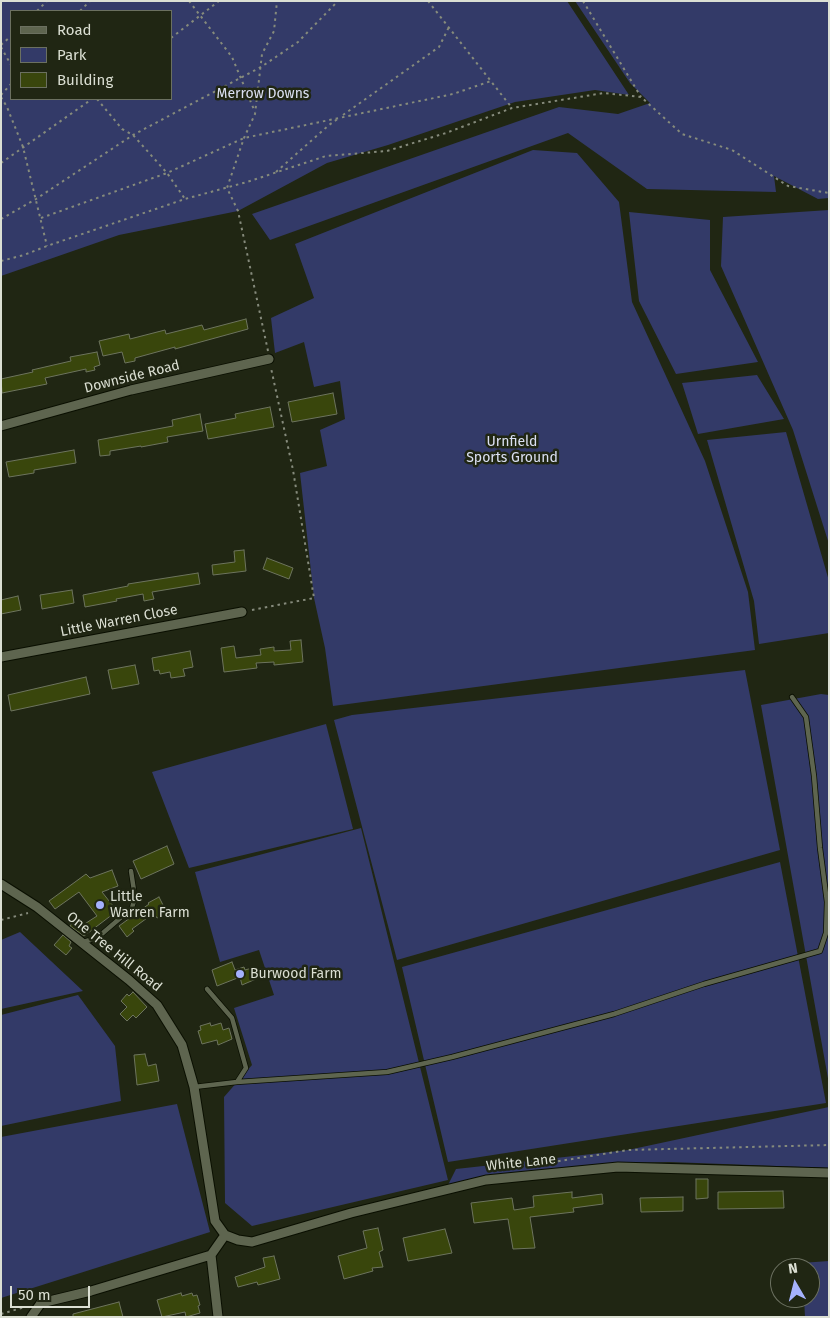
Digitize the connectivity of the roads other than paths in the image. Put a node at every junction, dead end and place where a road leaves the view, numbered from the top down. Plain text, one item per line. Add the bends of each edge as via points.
1 (269, 359) road end
2 (1, 426) edge
3 (242, 612) road end
4 (1, 657) edge
5 (792, 697) dead end
6 (131, 870) dead end
7 (1, 884) edge
8 (82, 942) junction
9 (207, 989) dead end
10 (237, 1082) junction
11 (194, 1087) junction
12 (829, 1173) edge
13 (225, 1235) junction
14 (211, 1255) junction
15 (31, 1317) edge
16 (218, 1317) edge

1 - 2 street, Downside Road via 131,390
3 - 4 street, Little Warren Close
5 - 10 lane via 806,717 814,776 827,902 826,933 820,951 614,1014 387,1072
6 - 8 lane via 135,897 132,908 97,938
7 - 8 street, One Tree Hill Road
8 - 11 street, One Tree Hill Road via 157,1004 182,1045
9 - 10 lane via 232,1018 246,1068
10 - 11 lane
11 - 13 street, One Tree Hill Road via 215,1221
12 - 13 street, White Lane via 618,1167 496,1179 351,1213 252,1242
13 - 14 street
14 - 15 street via 41,1303
14 - 16 street

